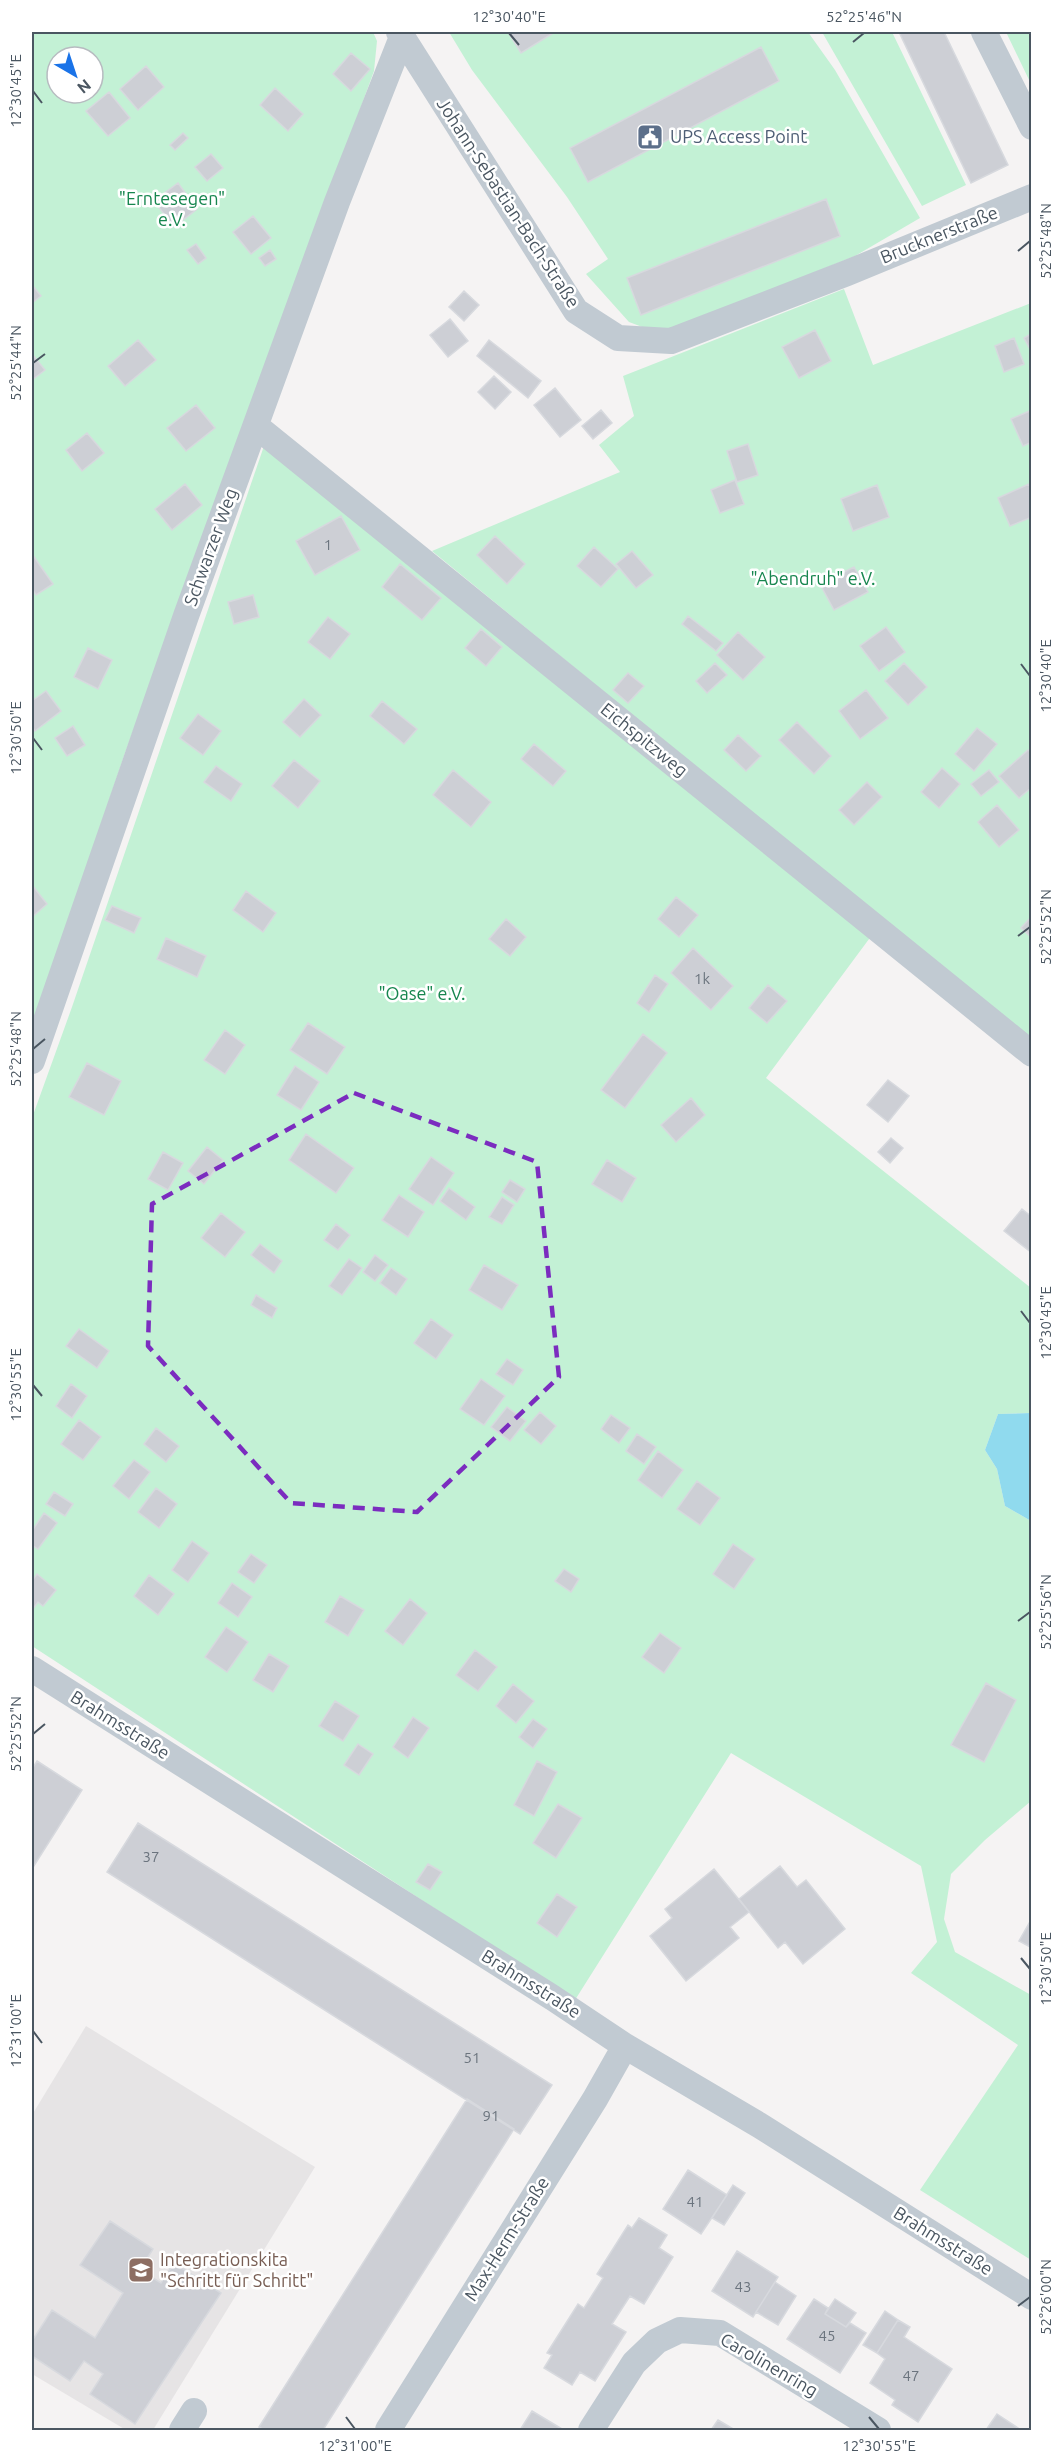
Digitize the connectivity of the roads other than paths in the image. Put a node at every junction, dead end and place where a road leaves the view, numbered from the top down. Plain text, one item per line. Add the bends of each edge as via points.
1 (984, 32) edge
2 (401, 34) edge
3 (1032, 127) edge
4 (1032, 198) edge
5 (847, 273) joint
6 (256, 426) junction
7 (1032, 1054) edge
8 (32, 1061) edge
9 (32, 1668) edge
10 (625, 2046) junction
11 (1032, 2297) edge
12 (388, 2430) edge
13 (591, 2430) edge
14 (878, 2430) edge

1 - 3 street
2 - 5 street, Johann-Sebastian-Bach-Straße via 576,311 618,338 671,341
2 - 6 street, Schwarzer Weg
4 - 5 street, Brucknerstraße
6 - 7 street, Eichspitzweg
6 - 8 street, Schwarzer Weg
9 - 10 street, Brahmsstraße
10 - 11 street, Brahmsstraße
10 - 12 street, Max-Herm-Straße
13 - 14 street, Carolinenring via 634,2363 657,2341 680,2330 720,2333

